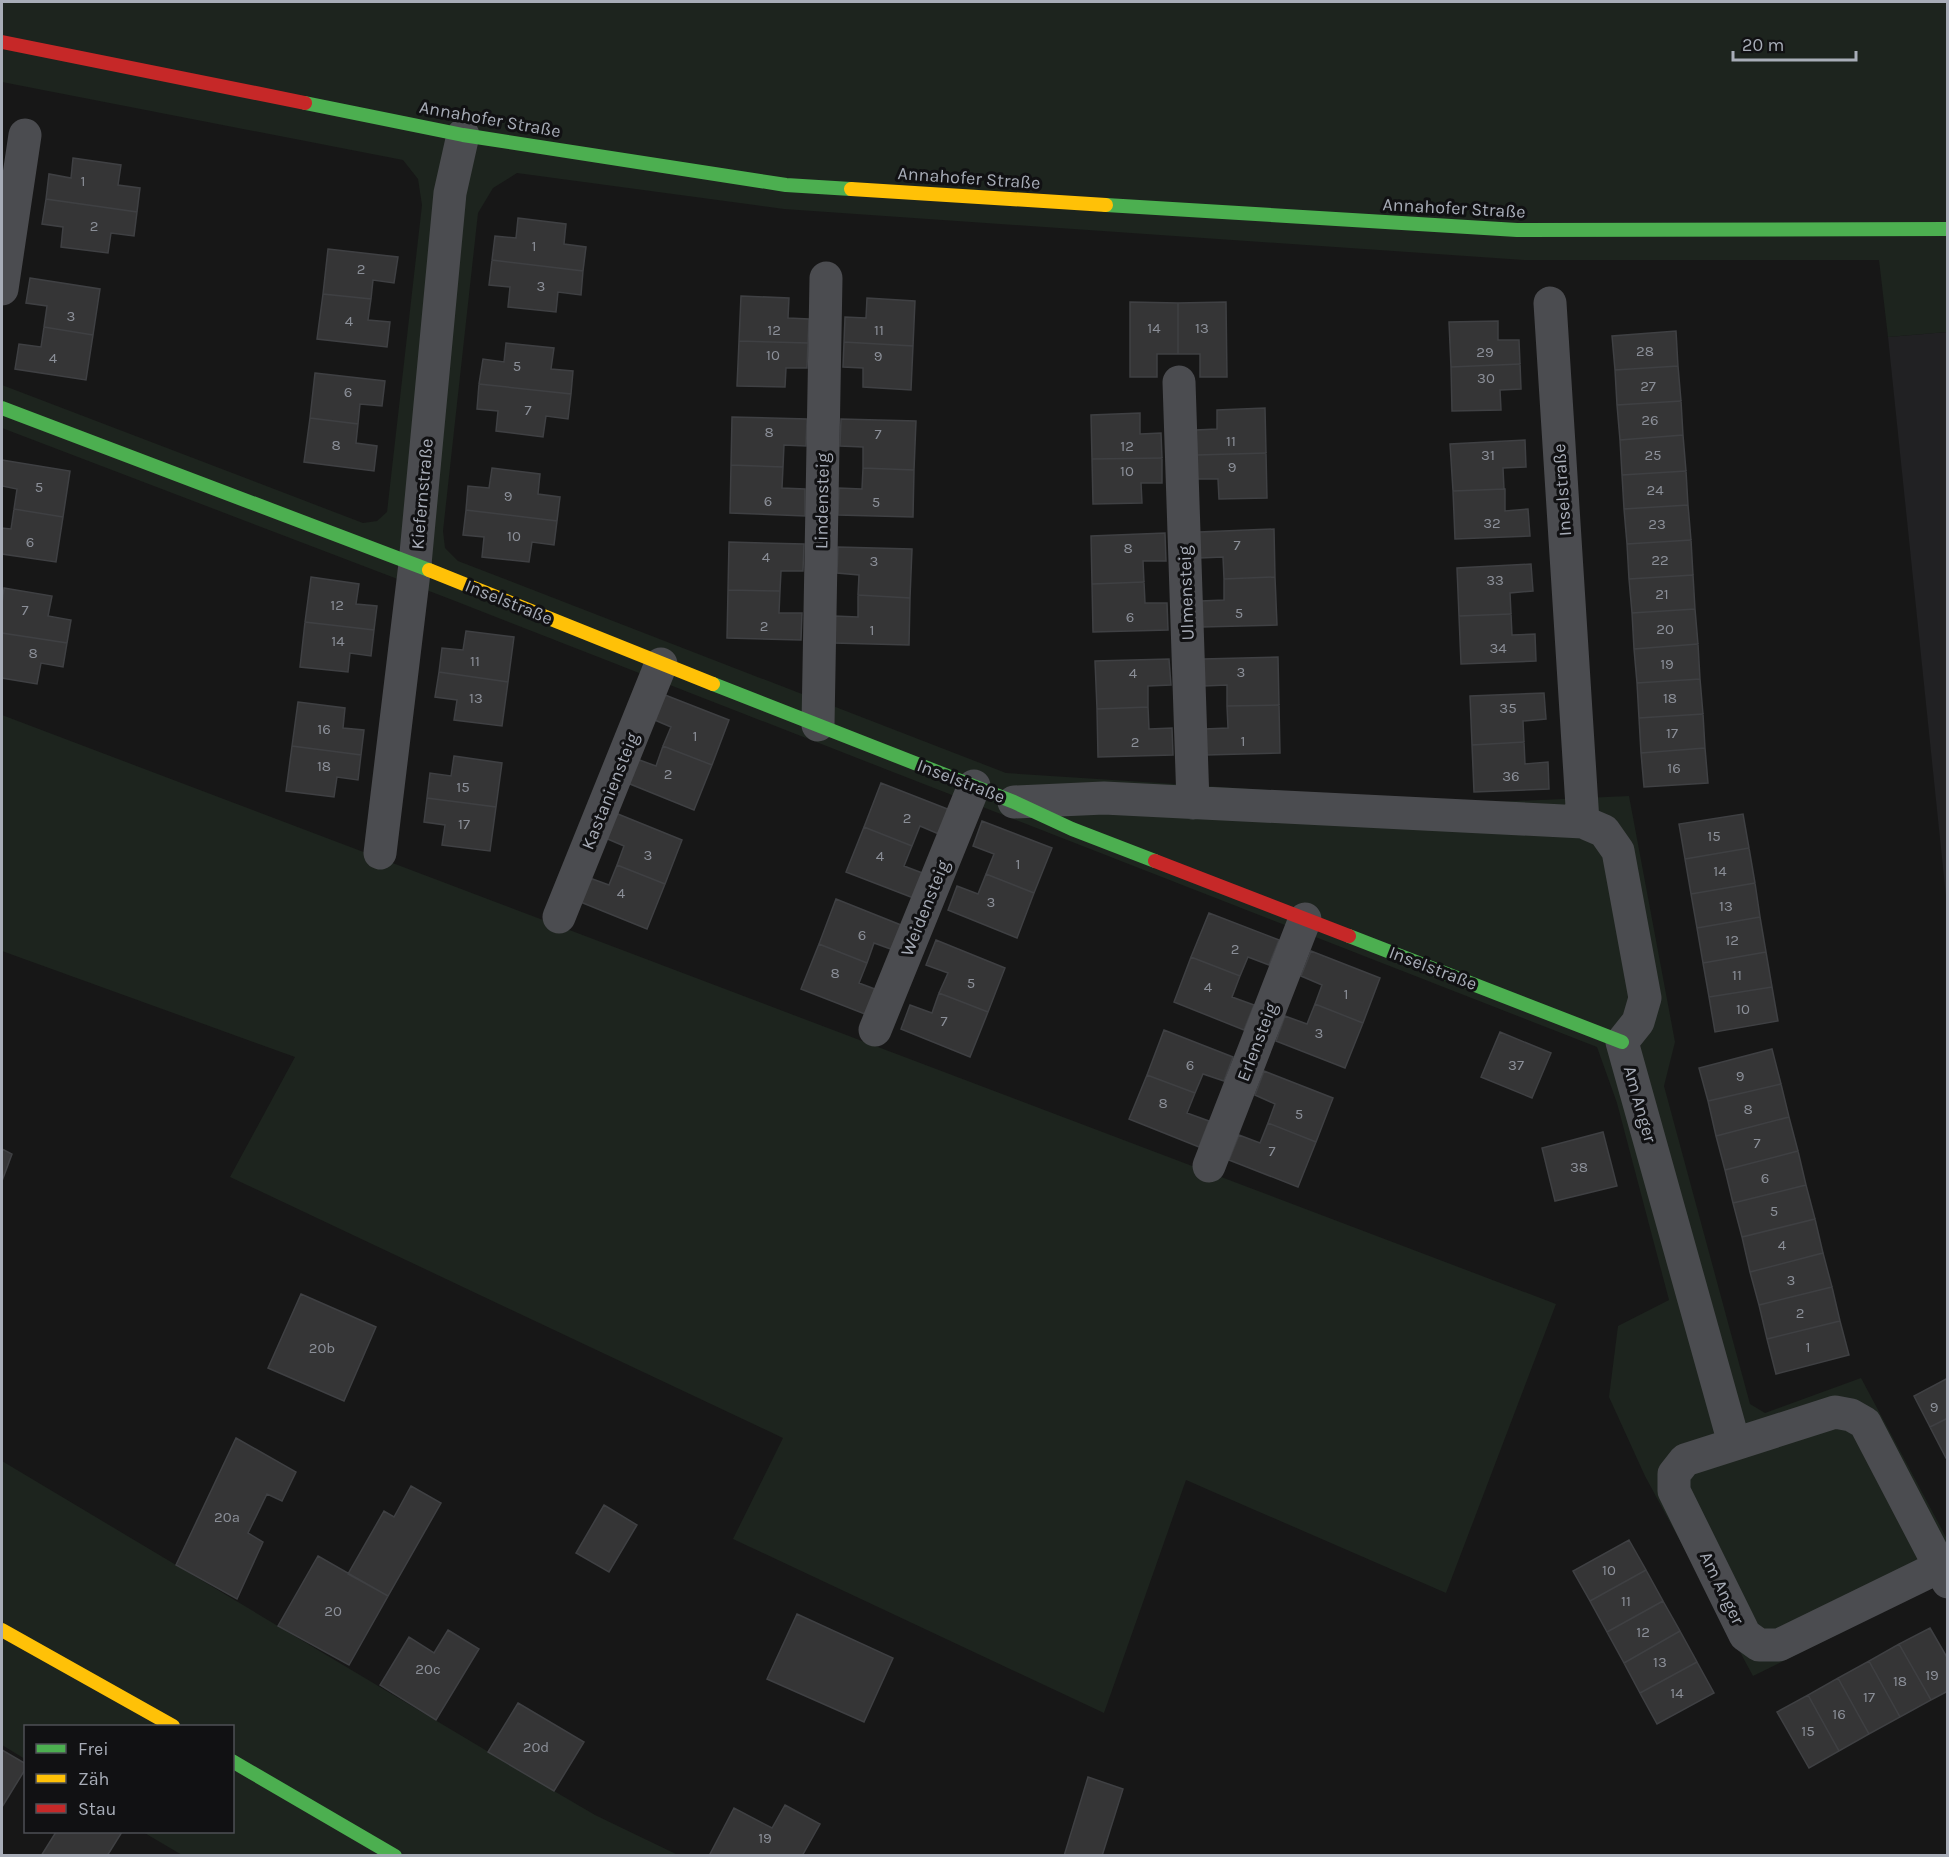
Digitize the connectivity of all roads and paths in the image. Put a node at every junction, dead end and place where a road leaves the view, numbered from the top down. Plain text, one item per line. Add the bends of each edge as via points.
1 (2, 42) edge
2 (25, 135) dead end
3 (463, 135) junction
4 (1947, 229) edge
5 (826, 278) dead end
6 (2, 289) edge
7 (1551, 303) dead end
8 (1179, 382) dead end
9 (2, 408) edge
10 (415, 564) junction
11 (661, 664) junction
12 (818, 725) junction
13 (974, 786) junction
14 (1014, 802) junction
15 (1193, 803) junction
16 (1583, 822) junction
17 (380, 853) dead end
18 (560, 917) dead end
19 (1305, 919) junction
20 (875, 1030) dead end
21 (1622, 1042) junction
22 (1209, 1166) dead end
23 (1734, 1443) junction
24 (1943, 1574) edge
25 (2, 1630) edge
26 (171, 1725) edge
27 (234, 1762) edge
28 (395, 1856) edge

1 - 3 street, Annahofer Straße
2 - 6 street
3 - 4 street, Annahofer Straße via 786,185 1517,230
3 - 10 street, Kiefernstraße via 450,193
5 - 12 street, Lindensteig
7 - 16 street, Inselstraße
8 - 15 street, Ulmensteig
9 - 10 street, Inselstraße
10 - 11 street, Inselstraße
10 - 17 street, Kiefernstraße
11 - 12 street, Inselstraße
11 - 18 street, Kastaniensteig
12 - 13 street, Inselstraße
13 - 14 street, Inselstraße
13 - 20 street, Weidensteig
14 - 15 street, Inselstraße via 1104,798
14 - 19 street, Inselstraße via 1072,829
15 - 16 street, Inselstraße
16 - 21 street, Inselstraße via 1604,831 1618,851 1645,998 1638,1022
19 - 21 street, Inselstraße
19 - 22 street, Erlensteig
21 - 23 street, Am Anger
23 - 24 street, Am Anger via 1834,1412 1865,1423
23 - 24 street, Am Anger via 1685,1460 1674,1474 1674,1491 1745,1635 1759,1645 1779,1645
25 - 26 street
27 - 28 street

